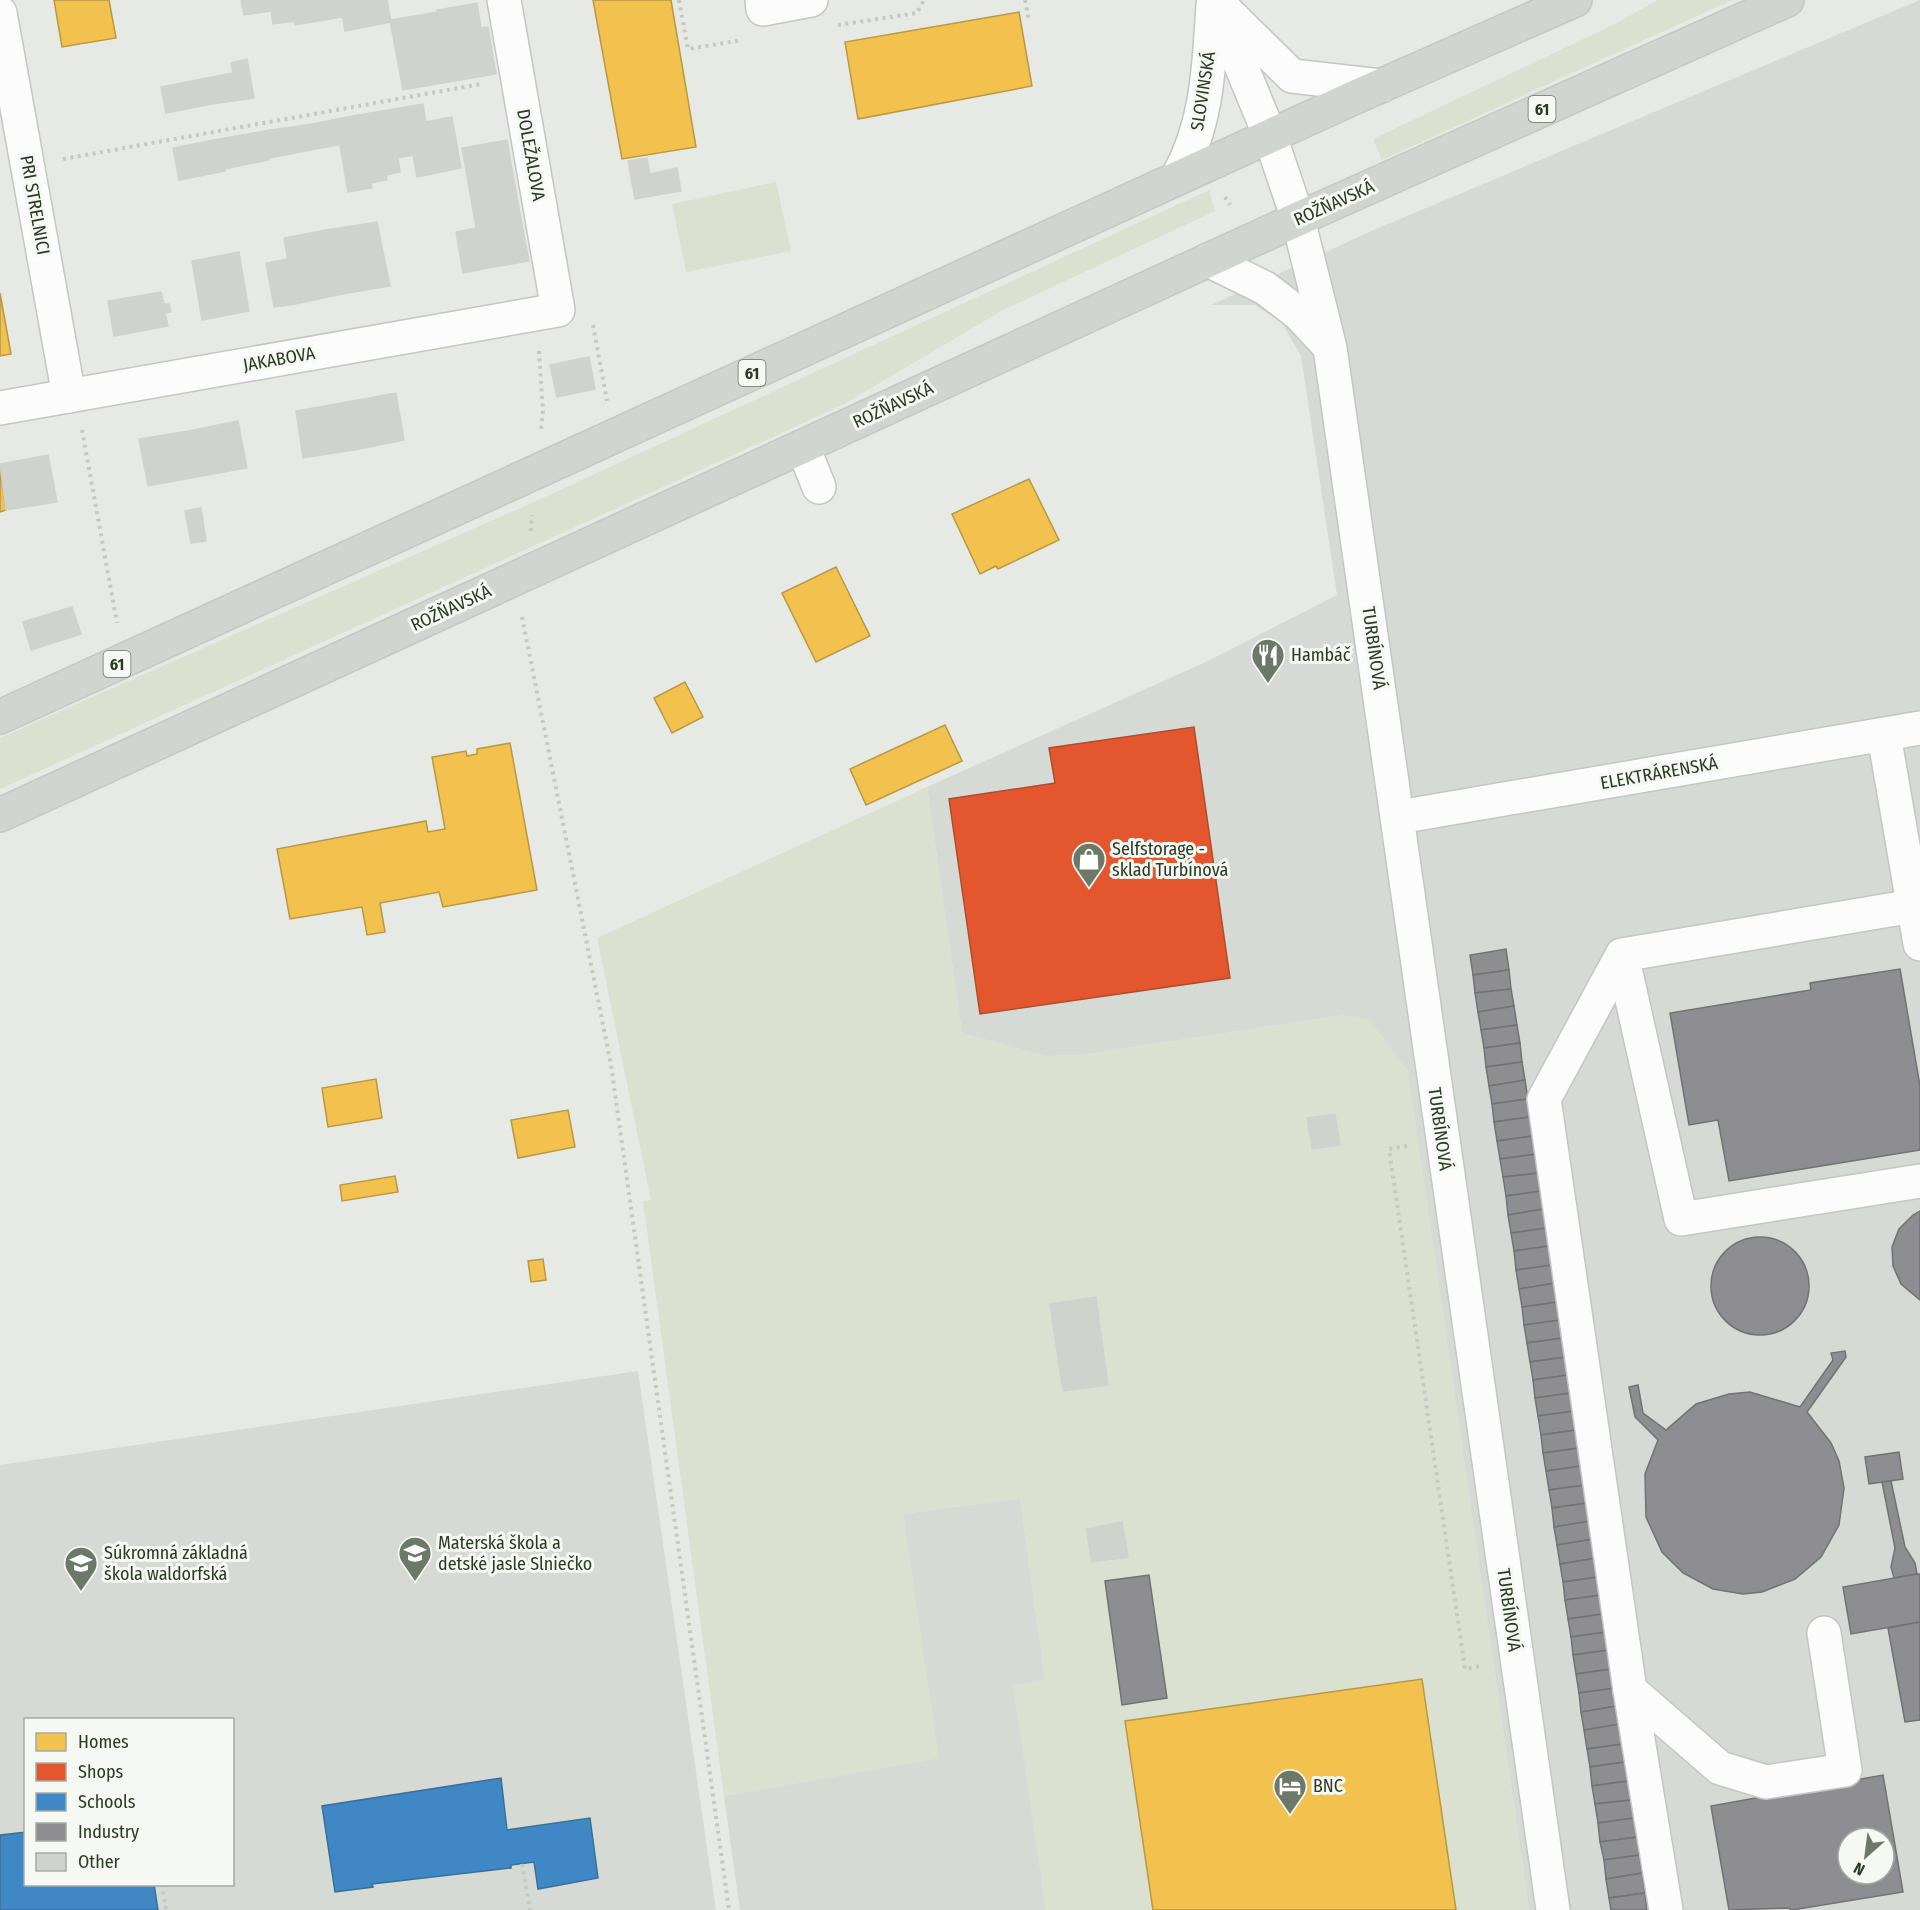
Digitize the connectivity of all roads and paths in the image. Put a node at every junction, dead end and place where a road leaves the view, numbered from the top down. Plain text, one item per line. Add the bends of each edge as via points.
1 (504, 0) edge
2 (762, 0) edge
3 (811, 0) edge
4 (1025, 0) edge
5 (1214, 0) edge
6 (1575, 0) edge
7 (1787, 0) edge
8 (0, 13) edge
9 (1029, 21) dead end
10 (518, 78) junction
11 (1381, 86) junction
12 (1270, 136) junction
13 (28, 166) junction
14 (1177, 178) junction
15 (1298, 219) junction
16 (1208, 260) junction
17 (558, 310) junction
18 (1330, 348) junction
19 (69, 396) junction
20 (0, 408) edge
21 (81, 427) dead end
22 (540, 439) dead end
23 (802, 447) junction
24 (819, 487) dead end
25 (532, 514) dead end
26 (530, 536) dead end
27 (522, 617) dead end
28 (119, 632) dead end
29 (0, 717) edge
30 (1920, 728) edge
31 (1884, 735) junction
32 (0, 814) edge
33 (1399, 817) junction
34 (1913, 906) junction
35 (1920, 945) edge
36 (1622, 955) junction
37 (1412, 1146) dead end
38 (1920, 1182) edge
39 (1824, 1633) dead end
40 (1517, 1659) junction
41 (1630, 1690) junction
42 (522, 1864) dead end
43 (162, 1886) edge
44 (166, 1910) edge
45 (530, 1910) edge
46 (729, 1910) edge
47 (1553, 1910) edge
48 (1666, 1910) edge

1 - 10 street, DOLEŽALOVA
2 - 3 street via 763,9
4 - 9 path
5 - 11 street via 1292,76
5 - 12 street, SLOVINSKÁ
5 - 14 street, SLOVINSKÁ via 1202,118 1191,155
6 - 11 main road, 61
7 - 15 main road, ROŽŇAVSKÁ / 61
8 - 13 street, PRI STRELNICI
10 - 13 path
10 - 17 street, DOLEŽALOVA
11 - 12 main road, 61
12 - 14 main road, 61
12 - 15 street, SLOVINSKÁ
13 - 19 street, PRI STRELNICI
14 - 29 main road, 61
15 - 16 main road, ROŽŇAVSKÁ / 61
15 - 18 street, TURBÍNOVÁ
16 - 18 street via 1265,288 1299,314
16 - 23 main road, ROŽŇAVSKÁ / 61
17 - 19 street, JAKABOVA
17 - 22 path via 538,338 543,411
18 - 33 street, TURBÍNOVÁ
19 - 20 street, JAKABOVA
21 - 28 path
23 - 24 street
23 - 32 main road, ROŽŇAVSKÁ / 61
25 - 26 path
27 - 46 path via 611,1065
30 - 31 street, ELEKTRÁRENSKÁ
31 - 33 street, ELEKTRÁRENSKÁ
31 - 34 street
33 - 40 street, TURBÍNOVÁ via 1441,1140
34 - 35 street
34 - 36 street
36 - 38 street via 1681,1219
36 - 41 street via 1544,1099
37 - 40 path via 1389,1149 1465,1669
39 - 41 street via 1845,1770 1767,1782 1720,1768
40 - 47 street, TURBÍNOVÁ
41 - 48 street
42 - 45 path
43 - 44 path

